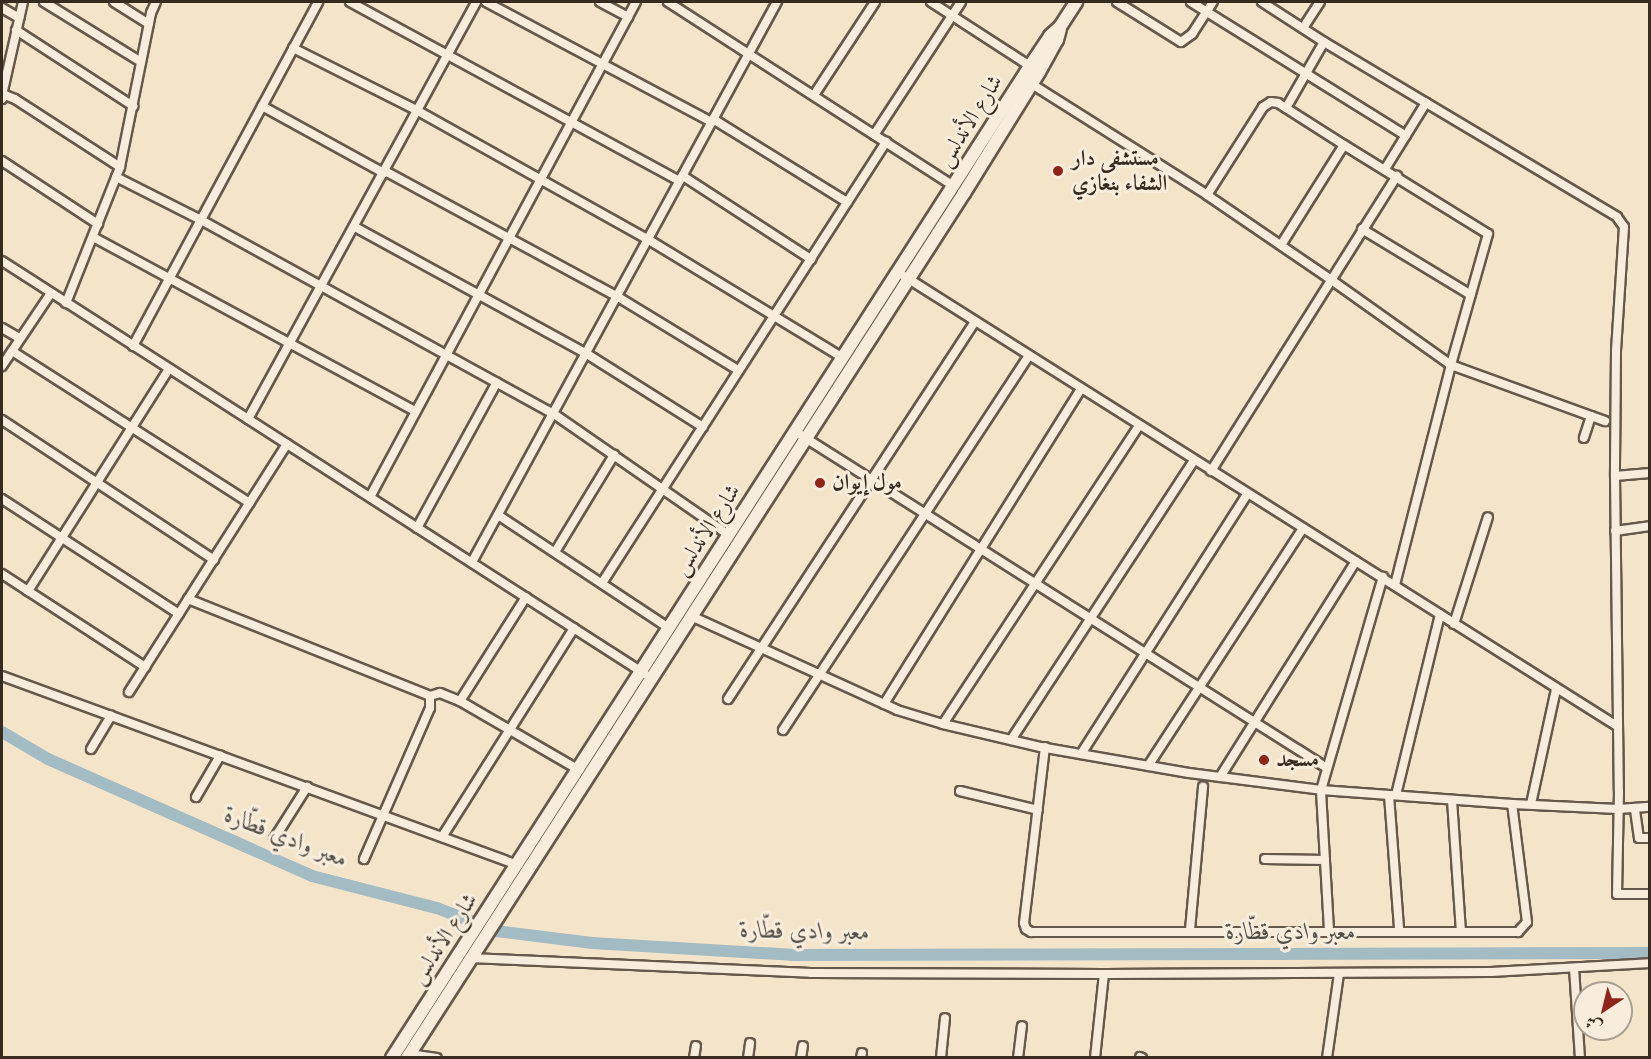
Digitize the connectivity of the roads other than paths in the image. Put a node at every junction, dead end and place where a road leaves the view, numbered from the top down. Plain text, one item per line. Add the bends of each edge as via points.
1 (23, 2) edge
2 (44, 2) edge
3 (114, 2) edge
4 (156, 2) edge
5 (318, 2) edge
6 (350, 2) edge
7 (476, 2) edge
8 (486, 2) edge
9 (600, 2) edge
10 (636, 2) edge
11 (668, 2) edge
12 (777, 2) edge
13 (875, 2) edge
14 (931, 2) edge
15 (961, 2) edge
16 (1076, 2) edge
17 (1117, 2) edge
18 (1191, 2) edge
19 (1213, 2) edge
20 (1262, 2) edge
21 (1320, 2) edge
22 (2, 8) edge
23 (1207, 11) junction
24 (952, 15) junction
25 (628, 17) junction
26 (19, 18) junction
27 (149, 24) junction
28 (1060, 27) junction
29 (1303, 28) junction
30 (16, 30) junction
31 (1324, 42) junction
32 (293, 48) junction
33 (749, 53) junction
34 (448, 55) junction
35 (141, 62) junction
36 (603, 64) junction
37 (1030, 66) junction
38 (1306, 73) junction
39 (1027, 81) junction
40 (2, 93) edge
41 (814, 95) junction
42 (1426, 103) junction
43 (133, 106) junction
44 (262, 106) junction
45 (1286, 108) junction
46 (418, 111) junction
47 (713, 121) junction
48 (572, 123) junction
49 (874, 135) junction
50 (1406, 136) junction
51 (886, 142) junction
52 (1344, 144) junction
53 (2, 160) edge
54 (120, 167) junction
55 (1385, 169) junction
56 (385, 172) junction
57 (1397, 176) junction
58 (116, 177) junction
59 (682, 178) junction
60 (541, 180) junction
61 (954, 186) junction
62 (1207, 195) junction
63 (848, 202) junction
64 (201, 220) junction
65 (98, 224) junction
66 (355, 227) junction
67 (1362, 230) junction
68 (93, 237) junction
69 (509, 239) junction
70 (649, 240) junction
71 (1281, 245) junction
72 (811, 259) junction
73 (2, 261) edge
74 (904, 276) junction
75 (169, 279) junction
76 (1330, 279) junction
77 (322, 286) junction
78 (51, 293) junction
79 (1472, 295) junction
80 (478, 296) junction
81 (618, 297) junction
82 (66, 303) junction
83 (774, 316) junction
84 (975, 322) junction
85 (2, 328) edge
86 (20, 338) junction
87 (291, 343) junction
88 (133, 346) junction
89 (12, 351) junction
90 (447, 354) junction
91 (587, 354) junction
92 (1029, 356) junction
93 (843, 358) junction
94 (1451, 365) junction
95 (2, 366) edge
96 (169, 369) junction
97 (738, 370) junction
98 (497, 382) junction
99 (1081, 389) junction
100 (416, 411) junction
101 (554, 414) junction
102 (1591, 416) junction
103 (248, 419) junction
104 (2, 420) edge
105 (1605, 421) dead end
106 (1139, 426) junction
107 (702, 427) junction
108 (132, 428) junction
109 (801, 435) junction
110 (1584, 438) dead end
111 (287, 444) junction
112 (614, 455) junction
113 (1194, 460) junction
114 (1211, 471) junction
115 (1650, 473) edge
116 (1615, 476) junction
117 (873, 482) junction
118 (97, 483) junction
119 (663, 490) junction
120 (1247, 494) junction
121 (370, 497) junction
122 (2, 499) edge
123 (250, 503) junction
124 (498, 514) junction
125 (925, 515) junction
126 (1488, 517) dead end
127 (1650, 526) edge
128 (417, 528) junction
129 (1303, 528) junction
130 (1615, 531) junction
131 (729, 535) junction
132 (61, 538) junction
133 (981, 551) junction
134 (555, 552) junction
135 (214, 560) junction
136 (1356, 561) junction
137 (472, 562) junction
138 (2, 574) edge
139 (1383, 577) junction
140 (602, 583) junction
141 (1034, 585) junction
142 (1395, 585) junction
143 (28, 591) junction
144 (525, 597) junction
145 (188, 600) junction
146 (1440, 614) junction
147 (179, 615) junction
148 (691, 616) junction
149 (1089, 620) junction
150 (1454, 624) junction
151 (574, 628) junction
152 (669, 628) junction
153 (762, 650) junction
154 (1144, 654) junction
155 (145, 667) junction
156 (646, 674) junction
157 (2, 676) edge
158 (821, 676) junction
159 (1200, 689) junction
160 (1556, 690) junction
161 (129, 692) dead end
162 (430, 696) junction
163 (728, 699) dead end
164 (460, 701) junction
165 (884, 704) junction
166 (111, 716) junction
167 (1254, 723) junction
168 (943, 724) junction
169 (1617, 726) junction
170 (510, 730) junction
171 (783, 730) dead end
172 (1011, 740) junction
173 (1045, 747) junction
174 (91, 749) dead end
175 (1081, 754) junction
176 (220, 756) junction
177 (1148, 766) junction
178 (1327, 768) junction
179 (579, 770) junction
180 (1220, 777) junction
181 (307, 787) junction
182 (1203, 787) dead end
183 (1321, 790) junction
184 (960, 791) dead end
185 (1392, 795) junction
186 (196, 797) dead end
187 (1452, 800) junction
188 (1512, 804) junction
189 (1531, 804) junction
190 (1650, 807) edge
191 (1618, 809) junction
192 (1038, 810) junction
193 (1635, 810) junction
194 (382, 815) junction
195 (442, 837) junction
196 (1650, 838) edge
197 (274, 839) dead end
198 (363, 859) dead end
199 (1265, 859) dead end
200 (1325, 860) junction
201 (518, 865) junction
202 (1650, 894) edge
203 (489, 918) junction
204 (1399, 929) junction
205 (1190, 930) junction
206 (1329, 930) junction
207 (1461, 932) junction
208 (476, 939) junction
209 (470, 958) junction
210 (1650, 963) edge
211 (1574, 968) junction
212 (1104, 974) junction
213 (1339, 974) junction
214 (945, 1018) dead end
215 (1022, 1026) dead end
216 (750, 1043) dead end
217 (696, 1046) dead end
218 (803, 1046) dead end
219 (408, 1056) edge
220 (392, 1058) edge
221 (437, 1058) edge
222 (694, 1058) edge
223 (748, 1058) edge
224 (801, 1058) edge
225 (941, 1058) edge
226 (1018, 1058) edge
227 (1095, 1058) edge
228 (1327, 1058) edge
229 (1580, 1058) edge

1 - 26 street
2 - 35 street
3 - 27 street
4 - 27 street
5 - 32 street
6 - 34 street
7 - 34 street
8 - 36 street
9 - 25 street
10 - 25 street
11 - 33 street
12 - 33 street
13 - 41 street
14 - 24 street
15 - 24 street
16 - 28 main road, شارع الأندلس
17 - 23 street via 1181,42 1187,40
18 - 23 street
19 - 23 street
20 - 29 street
21 - 29 street
22 - 26 street
23 - 38 street
24 - 37 street
24 - 49 street
25 - 36 street
26 - 30 street
27 - 35 street
28 - 37 main road, شارع الأندلس
28 - 39 main road, شارع الأندلس via 1057,40
29 - 31 street
30 - 40 street
30 - 43 street
31 - 38 street
31 - 42 street
32 - 44 street
32 - 46 street
33 - 41 street
33 - 47 street
34 - 46 street
34 - 48 street
35 - 43 street
36 - 47 street
36 - 48 street
37 - 39 main road, شارع الأندلس
38 - 45 street
38 - 50 street
39 - 61 main road, شارع الأندلس
39 - 62 street
39 - 74 main road, شارع الأندلس
40 - 54 street
41 - 49 street
42 - 50 street
42 - 116 street via 1617,217 1624,227 1616,352
43 - 54 street
44 - 56 street
44 - 64 street
45 - 52 street
45 - 62 street via 1271,102 1263,107
46 - 56 street
46 - 60 street
47 - 59 street
47 - 63 street
48 - 59 street
48 - 60 street
49 - 51 street
50 - 55 street
51 - 61 street
51 - 63 street
52 - 55 street
52 - 71 street
53 - 65 street
54 - 58 street
55 - 57 street
56 - 66 street
56 - 69 street
57 - 67 street
57 - 79 street via 1488,234
58 - 64 street
58 - 65 street
59 - 70 street
59 - 72 street
60 - 69 street
60 - 70 street
61 - 74 main road, شارع الأندلس
62 - 71 street
63 - 72 street
64 - 75 street
64 - 77 street
65 - 68 street
66 - 77 street
66 - 80 street
67 - 76 street
67 - 79 street
68 - 75 street
68 - 82 street
69 - 80 street
69 - 81 street
70 - 81 street
70 - 83 street
71 - 76 street
72 - 83 street
73 - 78 street
74 - 84 street
74 - 93 main road, شارع الأندلس
74 - 109 main road, شارع الأندلس
75 - 87 street
75 - 88 street
76 - 94 street
76 - 114 street
77 - 87 street
77 - 90 street
78 - 82 street
78 - 86 street
79 - 94 street
80 - 90 street
80 - 91 street
81 - 91 street
81 - 97 street
82 - 88 street
83 - 93 street
83 - 97 street
84 - 92 street
84 - 117 street
85 - 86 street
86 - 89 street
87 - 100 street
87 - 103 street
88 - 96 street
89 - 95 street
89 - 108 street
90 - 98 street
90 - 100 street
91 - 101 street
91 - 107 street
92 - 99 street
92 - 125 street
93 - 109 main road, شارع الأندلس
94 - 102 street
94 - 142 street
96 - 103 street
96 - 108 street
97 - 107 street
98 - 101 street
98 - 128 street
99 - 106 street
99 - 133 street
100 - 121 street
101 - 112 street
101 - 124 street
102 - 105 street
102 - 110 street
103 - 111 street
104 - 118 street
106 - 113 street
106 - 141 street
107 - 119 street
108 - 118 street
108 - 123 street
109 - 117 street
109 - 131 main road, شارع الأندلس
109 - 148 main road, شارع الأندلس
111 - 121 street
111 - 123 street
112 - 119 street
112 - 134 street
113 - 114 street
113 - 149 street
114 - 120 street
115 - 116 street
116 - 130 street
117 - 125 street
117 - 153 street
118 - 132 street
118 - 135 street
119 - 131 street
119 - 140 street
120 - 129 street
120 - 154 street
121 - 128 street
122 - 132 street
123 - 135 street
124 - 134 street
124 - 137 street
125 - 133 street
125 - 158 street
126 - 150 street
127 - 130 street
128 - 137 street
129 - 136 street
129 - 159 street
130 - 169 street
131 - 152 main road, شارع الأندلس
132 - 143 street
132 - 147 street
133 - 141 street
133 - 165 street
134 - 140 street
135 - 145 street
136 - 139 street
136 - 167 street
137 - 144 street
138 - 143 street
139 - 142 street
139 - 178 street
140 - 152 street
141 - 149 street
141 - 168 street
142 - 146 street
143 - 155 street
144 - 151 street
144 - 164 street
145 - 147 street
145 - 162 street
146 - 150 street
146 - 185 street
147 - 155 street
148 - 153 street
148 - 156 main road, شارع الأندلس
149 - 154 street
149 - 172 street
150 - 160 street
151 - 156 street
151 - 170 street
152 - 156 main road, شارع الأندلس
153 - 158 street
153 - 163 street
154 - 159 street
154 - 175 street
155 - 161 street
156 - 179 main road, شارع الأندلس
156 - 203 main road, شارع الأندلس
157 - 166 street
158 - 165 street
158 - 171 street
159 - 167 street
159 - 177 street
160 - 169 street
160 - 189 street
162 - 164 street via 440,693
162 - 194 street via 430,708
164 - 170 street
165 - 168 street
166 - 174 street
166 - 176 street
167 - 178 street
167 - 180 street
168 - 172 street
169 - 191 street
170 - 179 street
170 - 195 street
172 - 173 street
173 - 175 street
173 - 192 street
175 - 177 street
176 - 181 street
176 - 186 street
177 - 180 street
178 - 183 street
179 - 201 main road, شارع الأندلس
180 - 183 street
181 - 194 street
181 - 197 street
182 - 205 street
183 - 185 street
183 - 200 street
184 - 192 street
185 - 187 street
185 - 204 street
187 - 188 street
187 - 207 street
188 - 189 street
188 - 207 street via 1527,922 1518,932
189 - 191 street
190 - 193 street
191 - 193 street
191 - 202 street via 1617,894
192 - 205 street via 1026,929 1141,933
193 - 196 street via 1639,838
194 - 195 street
194 - 198 street
195 - 201 street
199 - 200 street
200 - 206 street
201 - 203 main road, شارع الأندلس
203 - 208 main road, شارع الأندلس
204 - 206 street
204 - 207 street
205 - 206 street
208 - 209 main road, شارع الأندلس
208 - 220 main road, شارع الأندلس
209 - 212 street via 810,973
209 - 219 main road, شارع الأندلس
210 - 211 street
211 - 213 street
211 - 229 street
212 - 213 street
212 - 227 street
213 - 228 street
214 - 225 street
215 - 226 street
216 - 223 street
217 - 222 street
218 - 224 street
219 - 221 street

